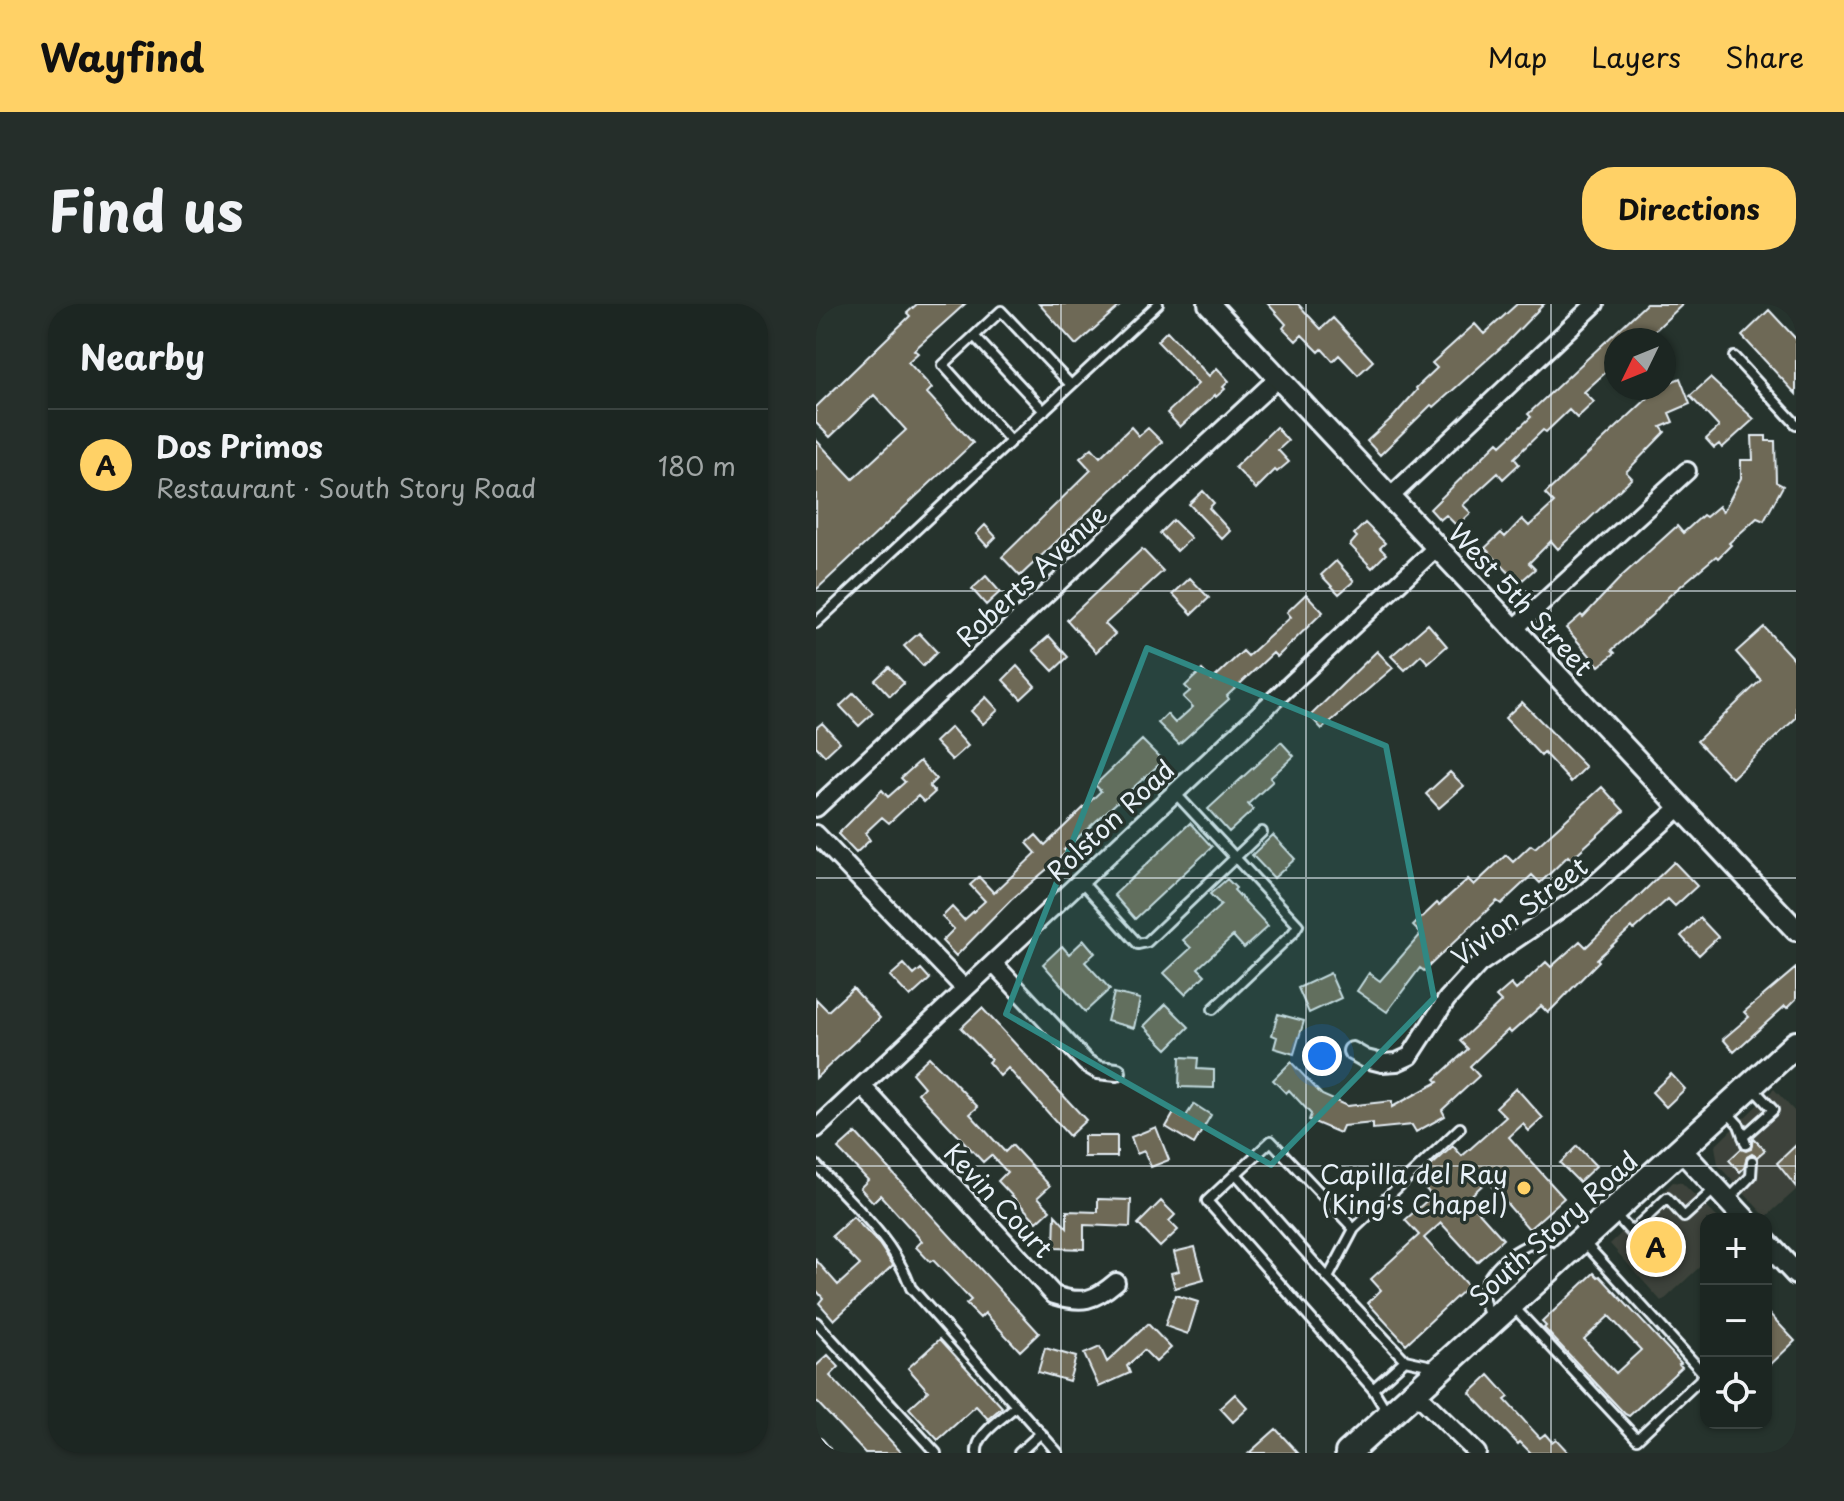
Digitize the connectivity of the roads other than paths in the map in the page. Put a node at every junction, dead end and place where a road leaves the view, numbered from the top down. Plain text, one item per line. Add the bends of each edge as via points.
1 (1158, 304) edge
2 (1209, 304) edge
3 (1595, 304) edge
4 (974, 336) junction
5 (1734, 357) dead end
6 (1278, 378) junction
7 (1071, 385) junction
8 (1044, 411) junction
9 (1796, 424) edge
10 (1011, 441) junction
11 (1687, 471) dead end
12 (1390, 497) junction
13 (1437, 547) junction
14 (816, 623) edge
15 (1514, 629) junction
16 (1174, 792) junction
17 (1680, 807) junction
18 (816, 808) edge
19 (1262, 832) dead end
20 (816, 834) edge
21 (1235, 857) junction
22 (1080, 881) junction
23 (1796, 930) edge
24 (993, 963) junction
25 (965, 989) junction
26 (1213, 1009) dead end
27 (1796, 1044) edge
28 (1352, 1051) dead end
29 (1117, 1072) dead end
30 (862, 1086) junction
31 (1751, 1086) junction
32 (1725, 1109) junction
33 (1460, 1128) dead end
34 (816, 1129) edge
35 (1681, 1150) junction
36 (1752, 1161) dead end
37 (816, 1165) edge
38 (1236, 1174) junction
39 (1658, 1188) junction
40 (1722, 1194) junction
41 (1739, 1213) edge
42 (1354, 1229) junction
43 (1573, 1248) junction
44 (1772, 1248) edge
45 (1796, 1274) edge
46 (1328, 1278) junction
47 (1116, 1282) dead end
48 (1512, 1304) junction
49 (816, 1322) edge
50 (1491, 1322) junction
51 (1405, 1360) junction
52 (1441, 1368) junction
53 (1373, 1389) junction
54 (1415, 1392) junction
55 (1016, 1406) junction
56 (1389, 1416) junction
57 (1041, 1433) junction
58 (816, 1447) edge
59 (821, 1453) edge
60 (936, 1453) edge
61 (977, 1453) edge
62 (1019, 1453) edge
63 (1058, 1453) edge
64 (1348, 1453) edge
65 (1477, 1453) edge

1 - 7 lane
2 - 6 street, West 5th Street
3 - 12 street
4 - 7 lane via 1001,311
4 - 8 lane
4 - 10 lane via 943,365
5 - 9 lane
6 - 12 street, West 5th Street
6 - 18 street, Roberts Avenue
7 - 8 lane
8 - 10 lane
10 - 14 lane
11 - 15 street
12 - 13 street, West 5th Street
13 - 15 street, West 5th Street
13 - 16 street, Rolston Road
15 - 17 street, West 5th Street
16 - 21 lane
16 - 22 street, Rolston Road
17 - 23 street, West 5th Street
17 - 28 street, Vivion Street via 1579,897 1479,964 1447,999 1410,1056 1382,1063
19 - 21 lane
20 - 25 street
21 - 22 lane via 1147,942 1138,944
21 - 26 lane via 1298,925
22 - 24 street, Rolston Road
24 - 25 street, Rolston Road
24 - 29 street via 1086,1063
25 - 30 street, Rolston Road
27 - 31 main road, South Story Road
30 - 34 street, Rolston Road
30 - 47 street, Kevin Court via 1054,1295 1081,1301 1100,1296
31 - 32 main road, South Story Road
31 - 32 lane via 1773,1110 1745,1140
32 - 35 main road, South Story Road
33 - 42 lane
35 - 39 main road, South Story Road
35 - 40 street
36 - 40 lane via 1751,1176
37 - 55 lane via 890,1245 911,1288
38 - 42 lane via 1271,1141
38 - 46 lane
38 - 53 lane via 1207,1201
39 - 40 lane via 1684,1217
39 - 43 main road, South Story Road via 1613,1212
40 - 41 street
42 - 46 lane
43 - 48 main road, South Story Road
43 - 48 lane via 1705,1375 1648,1429 1637,1439
43 - 50 lane via 1530,1244 1506,1256 1481,1292
44 - 45 street
46 - 51 lane
48 - 50 main road, South Story Road
49 - 60 lane
50 - 52 main road, South Story Road
51 - 52 lane
51 - 53 lane
52 - 54 main road, South Story Road
53 - 56 lane
54 - 56 main road, South Story Road
54 - 65 street
55 - 57 lane
55 - 61 lane via 979,1439
56 - 64 main road, South Story Road
57 - 62 lane
57 - 63 lane
58 - 59 street

